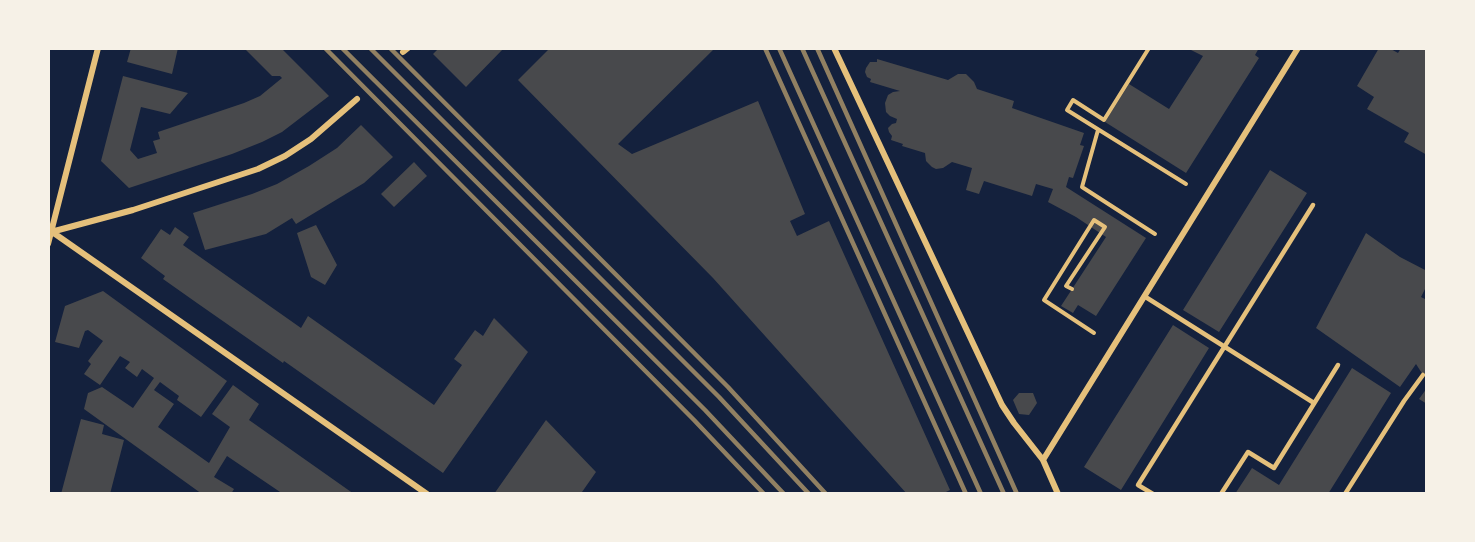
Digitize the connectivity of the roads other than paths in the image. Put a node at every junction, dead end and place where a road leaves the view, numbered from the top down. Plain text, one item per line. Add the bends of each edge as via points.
1 (98, 48) edge
2 (834, 48) edge
3 (1298, 48) edge
4 (357, 99) dead end
5 (1313, 205) dead end
6 (50, 230) edge
7 (48, 244) edge
8 (1144, 296) junction
9 (1224, 347) junction
10 (1338, 365) dead end
11 (1423, 375) dead end
12 (1314, 403) junction
13 (1043, 460) junction
14 (427, 494) edge
15 (1058, 494) edge
16 (1153, 494) edge
17 (1221, 494) edge
18 (1345, 494) edge

1 - 6 street
2 - 13 street via 1002,405
3 - 8 street
4 - 6 street via 311,139 258,169 145,207
5 - 9 lane
6 - 7 street
6 - 14 street
8 - 9 lane
8 - 13 street
9 - 12 lane
9 - 16 lane via 1138,485
10 - 12 lane
11 - 18 lane
12 - 17 lane via 1274,468 1248,452
13 - 15 street

